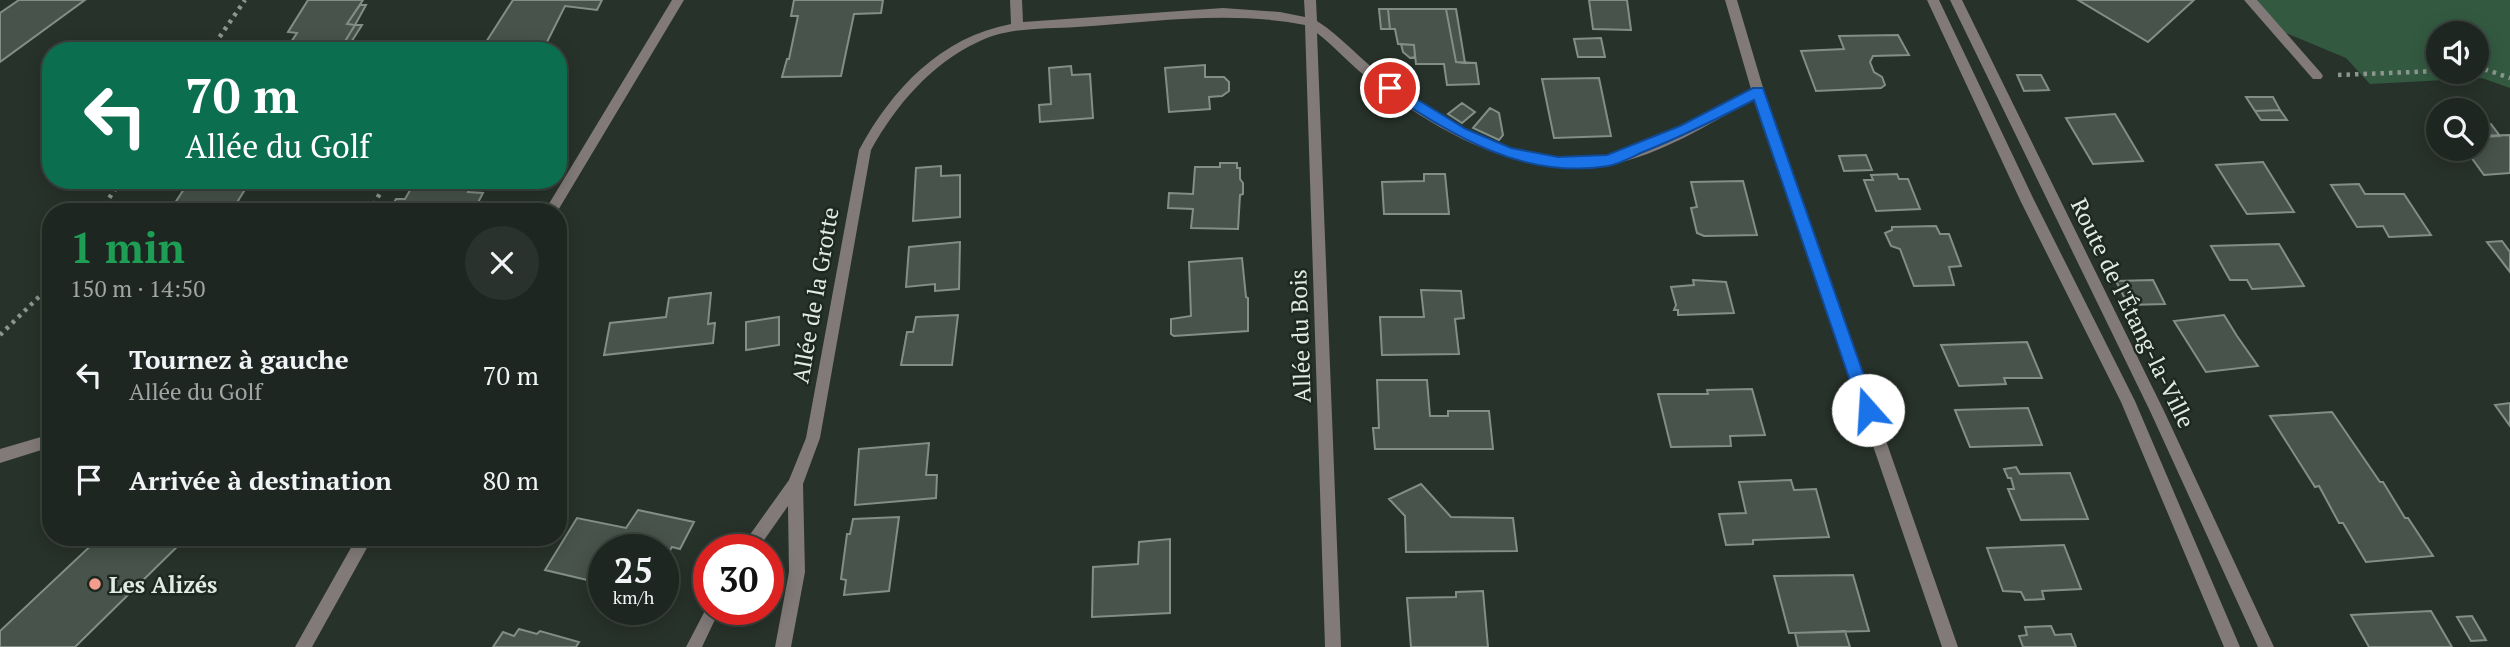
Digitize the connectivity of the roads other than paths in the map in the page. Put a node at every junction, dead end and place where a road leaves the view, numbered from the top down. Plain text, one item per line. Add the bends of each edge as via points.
1 (678, 0) edge
2 (1016, 0) edge
3 (1310, 0) edge
4 (1731, 0) edge
5 (1933, 0) edge
6 (1956, 0) edge
7 (2250, 0) edge
8 (1312, 23) junction
9 (1017, 27) junction
10 (2316, 76) road end
11 (1758, 92) junction
12 (567, 184) edge
13 (42, 443) edge
14 (0, 456) edge
15 (795, 484) junction
16 (759, 534) edge
17 (360, 546) edge
18 (704, 625) edge
19 (303, 647) edge
20 (694, 647) edge
21 (783, 647) edge
22 (1333, 647) edge
23 (1950, 647) edge
24 (2232, 647) edge
25 (2266, 647) edge

1 - 12 street
2 - 9 street
3 - 8 street, Allée du Bois
4 - 11 street
5 - 24 street, Route de l'Étang-la-Ville via 2128,401
6 - 25 street, Route de l'Étang-la-Ville via 2157,411
7 - 10 street
8 - 9 street, Allée de la Grotte via 1244,14 1167,15
8 - 11 street via 1396,93 1461,132 1508,152 1558,163 1608,160 1685,129
8 - 22 street, Allée du Bois
9 - 15 street, Allée de la Grotte via 975,38 938,61 880,119 865,150 813,438
11 - 23 street
13 - 14 street
15 - 16 street
15 - 21 street, Allée de la Grotte via 797,572
17 - 19 street
18 - 20 street

